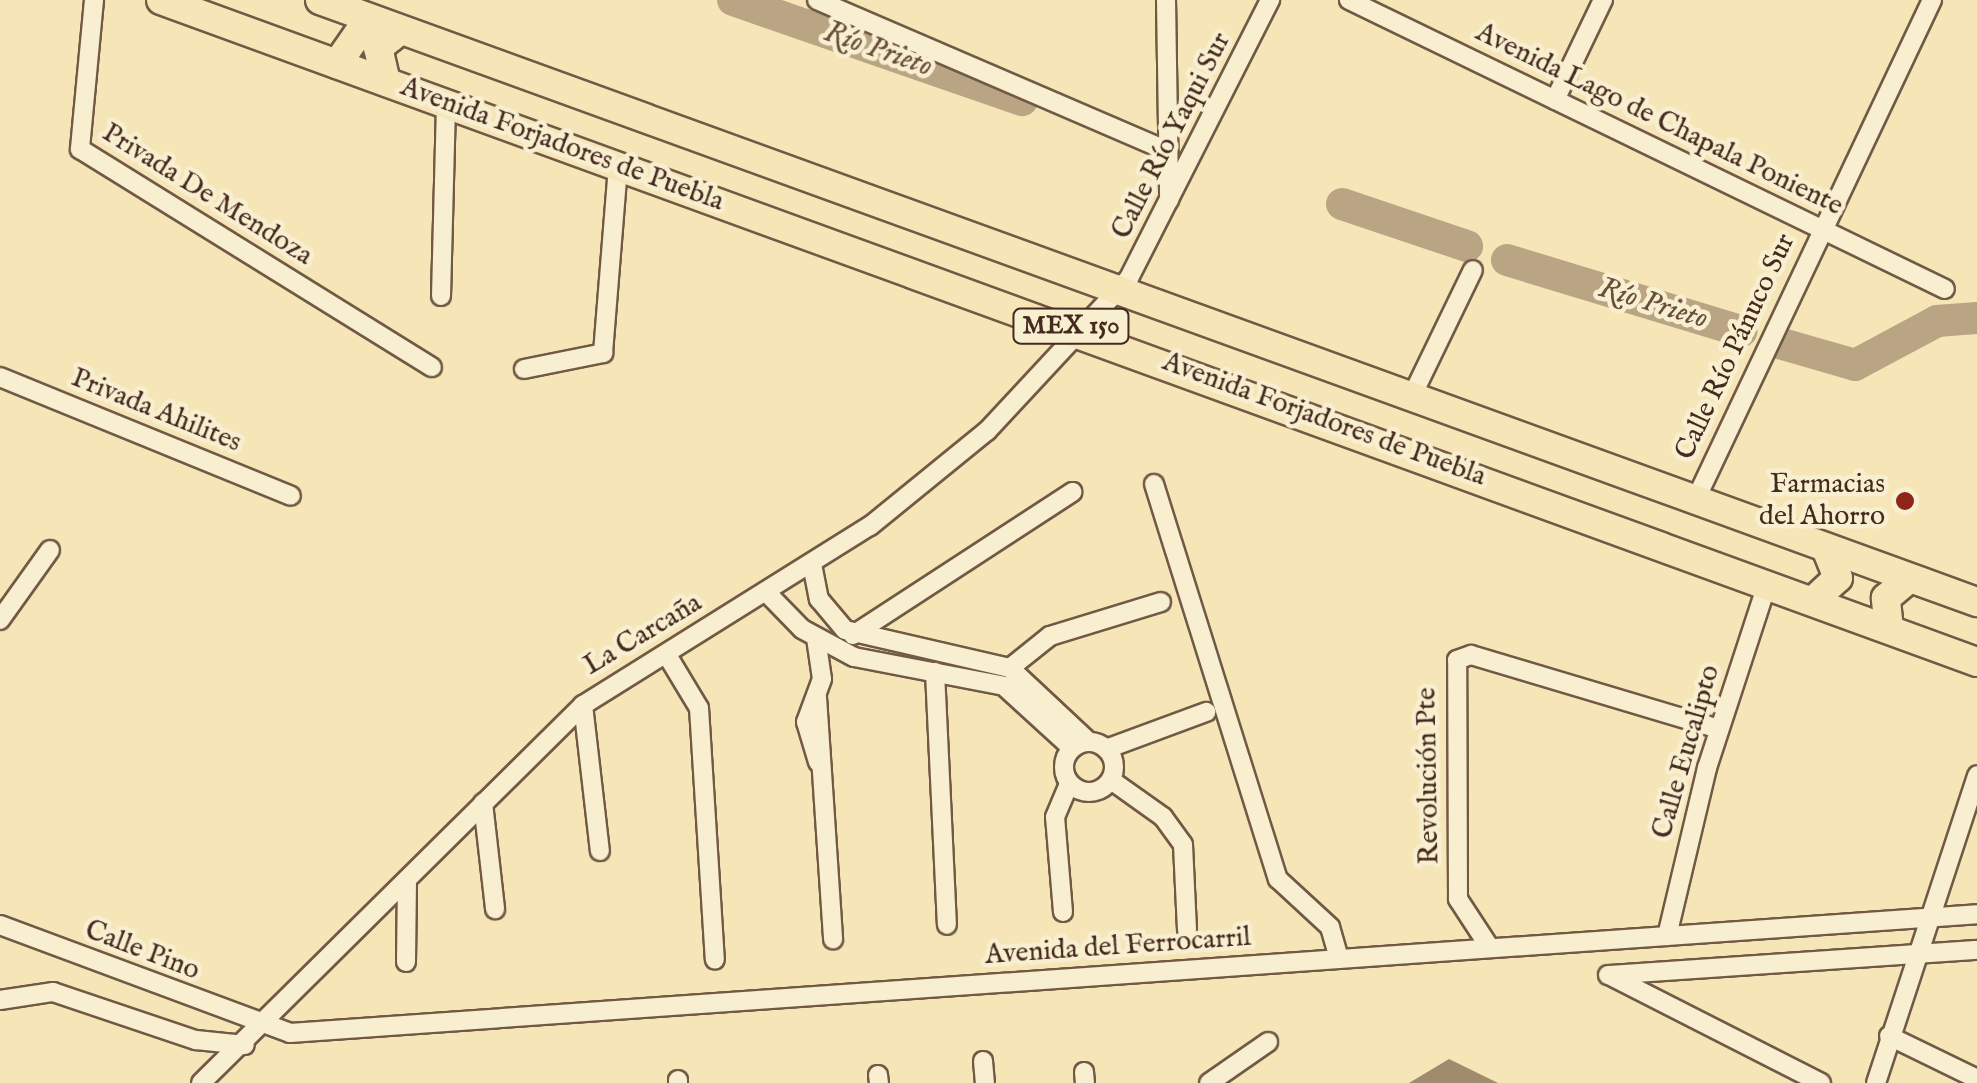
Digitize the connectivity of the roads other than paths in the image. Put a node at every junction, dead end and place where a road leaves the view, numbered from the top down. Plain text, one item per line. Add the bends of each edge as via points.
1 (94, 0) edge
2 (161, 0) edge
3 (320, 0) edge
4 (817, 0) edge
5 (1166, 0) edge
6 (1270, 0) edge
7 (1349, 0) edge
8 (1603, 0) edge
9 (1932, 0) edge
10 (373, 9) edge
11 (400, 30) junction
12 (338, 64) junction
13 (386, 82) junction
14 (1555, 100) junction
15 (446, 103) junction
16 (1166, 150) junction
17 (618, 166) junction
18 (1170, 200) junction
19 (1822, 228) junction
20 (1473, 270) dead end
21 (1944, 289) dead end
22 (1116, 292) junction
23 (441, 296) dead end
24 (1080, 330) junction
25 (432, 367) dead end
26 (524, 369) dead end
27 (0, 377) edge
28 (1412, 398) junction
29 (1154, 484) dead end
30 (1072, 492) dead end
31 (291, 496) dead end
32 (1695, 501) junction
33 (1826, 548) junction
34 (50, 550) dead end
35 (812, 564) junction
36 (1910, 578) junction
37 (1768, 584) junction
38 (767, 593) junction
39 (1974, 596) edge
40 (1813, 601) junction
41 (1162, 602) dead end
42 (2, 613) edge
43 (893, 614) junction
44 (1889, 629) junction
45 (852, 634) junction
46 (816, 638) junction
47 (893, 646) junction
48 (667, 655) junction
49 (854, 657) junction
50 (1977, 662) edge
51 (1010, 668) junction
52 (935, 672) junction
53 (820, 688) junction
54 (582, 704) junction
55 (1206, 712) dead end
56 (1719, 729) junction
57 (1089, 746) junction
58 (1977, 775) edge
59 (1111, 780) junction
60 (1070, 784) junction
61 (483, 804) junction
62 (600, 851) dead end
63 (407, 880) junction
64 (495, 909) dead end
65 (1063, 912) dead end
66 (1977, 914) edge
67 (1926, 917) junction
68 (0, 925) edge
69 (947, 926) dead end
70 (1187, 930) dead end
71 (1666, 936) junction
72 (832, 939) dead end
73 (1490, 948) junction
74 (1977, 950) edge
75 (1914, 954) junction
76 (715, 959) dead end
77 (1340, 959) junction
78 (406, 962) dead end
79 (0, 1000) edge
80 (263, 1029) junction
81 (1890, 1036) junction
82 (1268, 1042) dead end
83 (245, 1045) junction
84 (983, 1060) dead end
85 (1977, 1079) edge
86 (202, 1083) edge
87 (985, 1083) edge
88 (1209, 1083) edge
89 (1821, 1083) edge
90 (1876, 1083) edge

1 - 25 street, Privada De Mendoza via 80,149
2 - 12 main road, Avenida Forjadores de Puebla / MEX 150
3 - 10 main road, Avenida Forjadores de Puebla / MEX 150
4 - 16 street
5 - 16 street
6 - 18 street, Calle Río Yaqui Sur
7 - 14 street, Avenida Lago de Chapala Poniente
8 - 14 street
9 - 19 street, Calle Río Pánuco Sur
10 - 11 main road, Avenida Forjadores de Puebla / MEX 150
10 - 12 main road
11 - 13 main road via 378,48
11 - 22 main road, Avenida Forjadores de Puebla / MEX 150
12 - 13 main road, Avenida Forjadores de Puebla / MEX 150
13 - 15 main road, Avenida Forjadores de Puebla / MEX 150
14 - 19 street, Avenida Lago de Chapala Poniente
15 - 17 main road, Avenida Forjadores de Puebla / MEX 150
15 - 23 street
16 - 18 street
17 - 24 main road, Avenida Forjadores de Puebla / MEX 150
17 - 26 street via 601,358
18 - 22 street, Calle Río Yaqui Sur
19 - 21 street, Avenida Lago de Chapala Poniente
19 - 32 street, Calle Río Pánuco Sur
20 - 28 street
22 - 24 street, La Carcaña
22 - 28 main road, Avenida Forjadores de Puebla / MEX 150
24 - 35 street, La Carcaña via 987,431
24 - 37 main road, Avenida Forjadores de Puebla / MEX 150
27 - 31 street, Privada Ahilites
28 - 32 main road, Avenida Forjadores de Puebla / MEX 150
29 - 77 street via 1278,879 1330,927
30 - 43 street
32 - 33 main road, Avenida Forjadores de Puebla / MEX 150
33 - 36 main road, Avenida Forjadores de Puebla / MEX 150
33 - 40 main road via 1838,578
34 - 42 street
35 - 38 street, La Carcaña
35 - 45 street via 819,599
36 - 39 main road, Avenida Forjadores de Puebla / MEX 150
36 - 44 main road via 1886,598
37 - 40 main road, Avenida Forjadores de Puebla / MEX 150
37 - 56 street, Calle Eucalipto
38 - 46 street
38 - 48 street, La Carcaña
40 - 44 main road, Avenida Forjadores de Puebla / MEX 150
41 - 51 street via 1050,636
43 - 45 street
43 - 47 street
44 - 50 main road, Avenida Forjadores de Puebla / MEX 150
45 - 47 street
46 - 49 street
46 - 53 street
47 - 51 street
48 - 54 street, La Carcaña
48 - 76 street via 699,708
49 - 52 street
49 - 53 street
51 - 57 street
52 - 57 street via 1004,686
52 - 69 street
53 - 72 street via 825,736 818,762
54 - 61 street, La Carcaña
54 - 62 street
55 - 57 street
56 - 71 street, Calle Eucalipto
56 - 73 street, Revolución Pte via 1462,656 1458,899
57 - 59 street
57 - 60 street via 1064,762
58 - 67 street
59 - 60 street via 1091,793
59 - 70 street via 1163,817 1183,845
60 - 65 street via 1055,818
61 - 63 street, La Carcaña
61 - 64 street
63 - 78 street
63 - 80 street, La Carcaña
66 - 67 street, Avenida del Ferrocarril
67 - 71 street, Avenida del Ferrocarril
67 - 75 street
68 - 80 street, Calle Pino
71 - 73 street, Avenida del Ferrocarril
73 - 77 street, Avenida del Ferrocarril
74 - 75 street
75 - 81 street
75 - 89 street via 1608,975
77 - 80 street, Avenida del Ferrocarril
79 - 83 street via 53,992 196,1040
80 - 83 street, La Carcaña
81 - 85 street
81 - 90 street
82 - 88 street
83 - 86 street, La Carcaña
84 - 87 street

